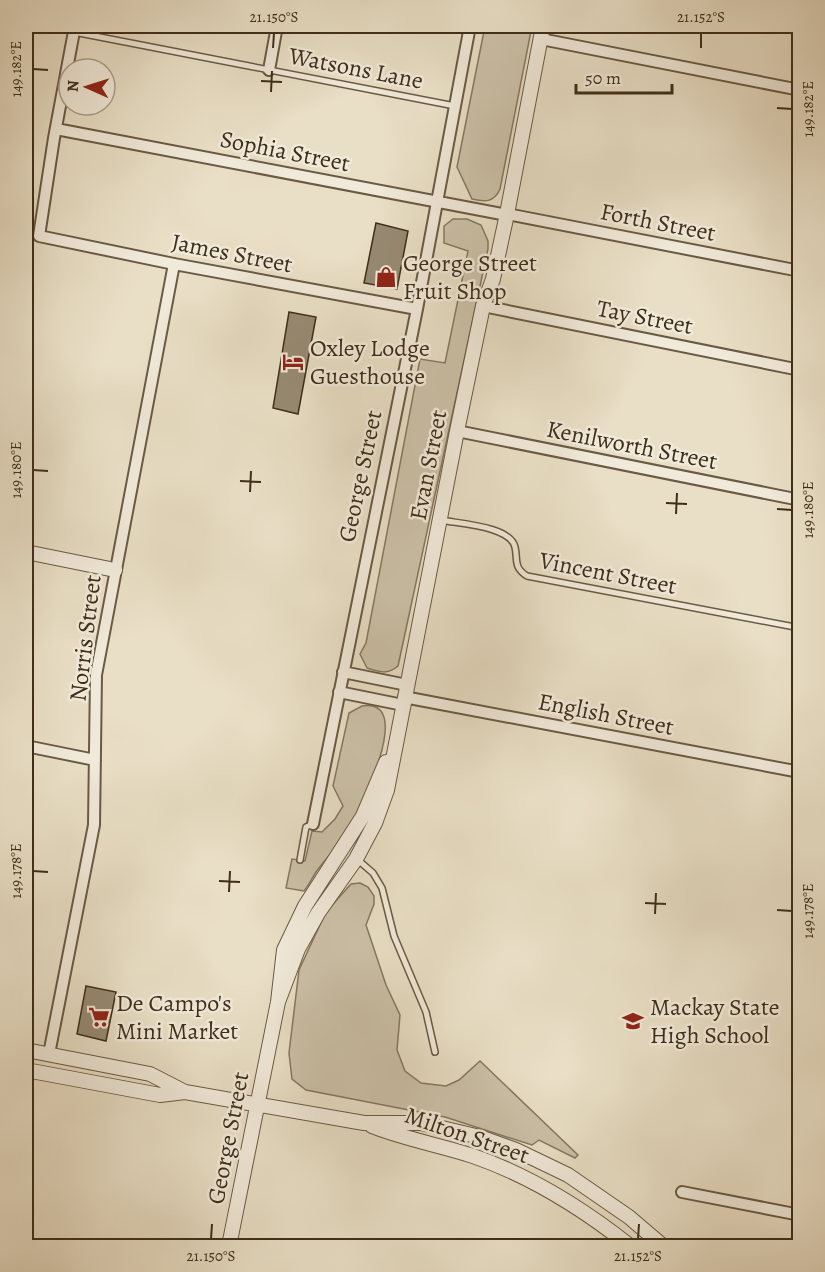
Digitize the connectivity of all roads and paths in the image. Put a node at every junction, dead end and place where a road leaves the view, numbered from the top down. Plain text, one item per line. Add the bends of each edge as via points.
1 (277, 26) edge
2 (470, 26) edge
3 (74, 29) edge
4 (542, 32) edge
5 (269, 69) junction
6 (800, 90) edge
7 (455, 106) junction
8 (56, 129) junction
9 (438, 201) junction
10 (507, 215) junction
11 (174, 264) junction
12 (800, 271) edge
13 (483, 306) junction
14 (417, 309) junction
15 (800, 370) edge
16 (457, 431) junction
17 (800, 500) edge
18 (440, 520) junction
19 (26, 552) edge
20 (115, 570) junction
21 (800, 628) edge
22 (343, 672) junction
23 (339, 692) junction
24 (405, 695) junction
25 (396, 739) junction
26 (26, 746) edge
27 (95, 759) junction
28 (800, 772) edge
29 (313, 824) joint
30 (343, 850) junction
31 (356, 859) junction
32 (300, 860) dead end
33 (278, 1002) junction
34 (26, 1050) edge
35 (435, 1052) dead end
36 (49, 1054) junction
37 (26, 1070) edge
38 (46, 1074) junction
39 (185, 1092) junction
40 (258, 1105) junction
41 (364, 1123) junction
42 (682, 1192) dead end
43 (800, 1215) edge
44 (229, 1246) edge
45 (630, 1246) edge
46 (663, 1246) edge

1 - 5 street
2 - 7 street, George Street
3 - 5 lane, Watsons Lane
3 - 8 street
4 - 6 street
4 - 10 street, Evan Street
5 - 7 lane, Watsons Lane
7 - 9 street, George Street
8 - 9 street, Sophia Street
8 - 11 street, James Street via 39,236
9 - 10 street, Sophia Street
9 - 14 street, George Street
10 - 12 street, Forth Street
10 - 13 street, Evan Street
11 - 14 street, James Street
11 - 20 street, Norris Street
13 - 15 street, Tay Street
13 - 16 street, Evan Street
14 - 22 street, George Street
16 - 17 street, Kenilworth Street
16 - 18 street, Evan Street
18 - 21 lane, Vincent Street via 505,533 514,544 517,567 526,576
18 - 24 street, Evan Street
19 - 20 street
20 - 27 street, Norris Street via 96,675
22 - 23 street, George Street
22 - 24 street
23 - 24 street
23 - 29 street, George Street
24 - 25 street, Evan Street
24 - 28 street, English Street
25 - 30 street, Evan Street via 368,808
25 - 31 street, Evan Street via 387,790
26 - 27 street
27 - 36 street, Norris Street via 94,825
29 - 32 lane, George Street via 306,827
30 - 31 street
30 - 33 street, George Street via 293,927 281,963
31 - 33 street, George Street via 303,940
31 - 35 lane via 373,873 382,888 397,945 426,1012
33 - 40 street, George Street
34 - 36 street, Milton Street
36 - 38 street
36 - 39 street, Milton Street via 150,1074
37 - 38 street, Milton Street
38 - 39 street, Milton Street via 160,1095
39 - 40 street, Milton Street
40 - 41 street, Milton Street
40 - 44 street, George Street
41 - 45 street, Milton Street via 508,1170 555,1193
41 - 46 street, Milton Street via 421,1123 472,1135 530,1156 596,1192
42 - 43 street

